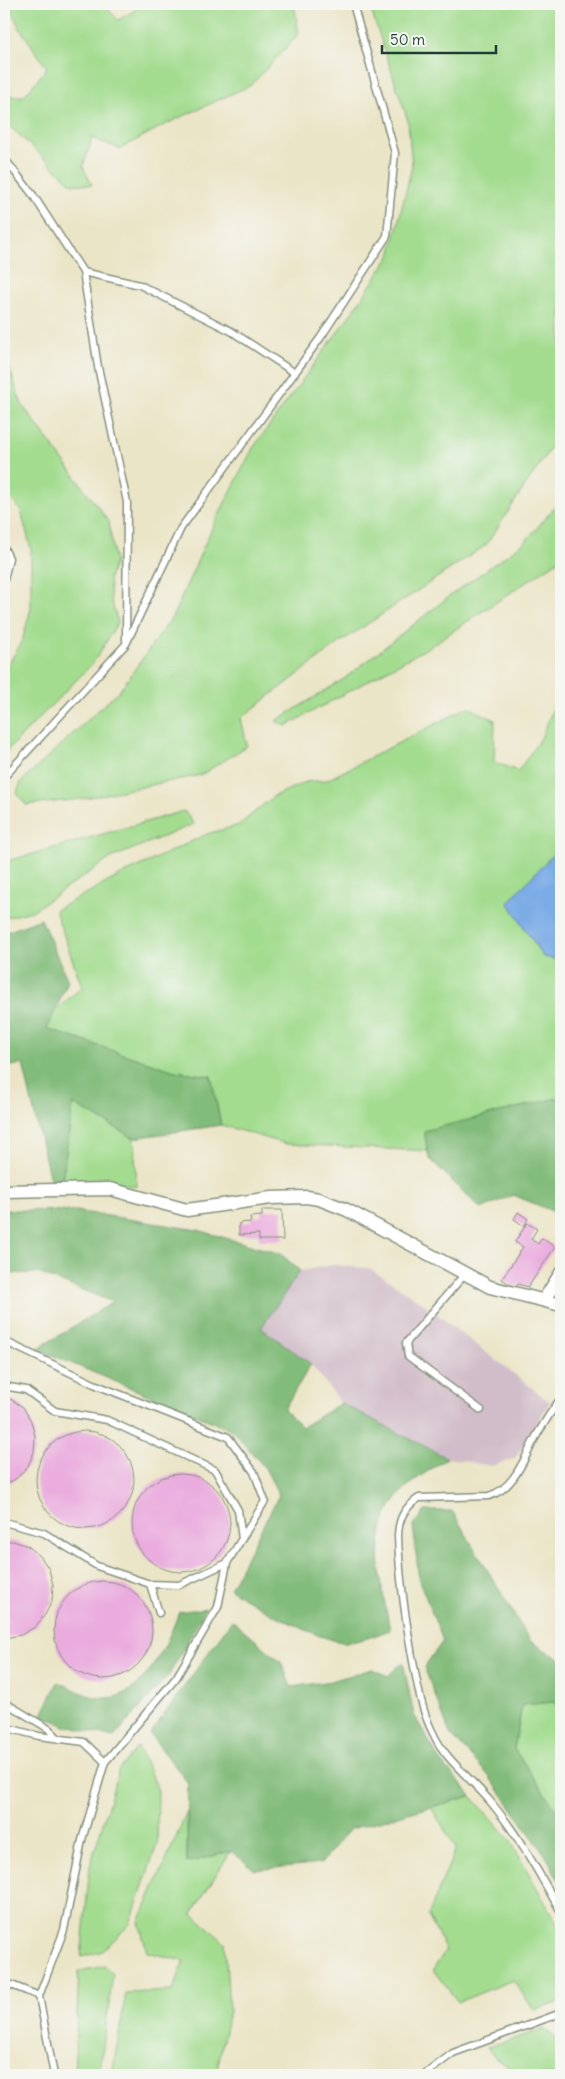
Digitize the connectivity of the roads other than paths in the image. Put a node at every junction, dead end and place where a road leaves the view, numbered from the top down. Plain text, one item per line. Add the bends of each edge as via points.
1 (353, 4) edge
2 (4, 158) edge
3 (83, 272) junction
4 (295, 373) junction
5 (4, 548) edge
6 (4, 580) edge
7 (126, 644) junction
8 (4, 778) edge
9 (4, 1191) edge
10 (561, 1273) edge
11 (464, 1275) junction
12 (544, 1300) junction
13 (561, 1306) edge
14 (4, 1341) edge
15 (4, 1386) edge
16 (561, 1398) edge
17 (481, 1410) dead end
18 (4, 1522) edge
19 (242, 1539) junction
20 (227, 1563) junction
21 (150, 1584) junction
22 (159, 1613) dead end
23 (4, 1702) edge
24 (4, 1727) edge
25 (59, 1739) junction
26 (104, 1762) junction
27 (561, 1912) edge
28 (4, 1982) edge
29 (39, 1996) junction
30 (561, 2013) edge
31 (54, 2075) edge
32 (424, 2075) edge

1 - 4 lane via 395,153 387,236
2 - 3 lane via 33,195
3 - 4 lane via 140,285 231,331
3 - 7 lane via 98,366 127,502
4 - 7 lane via 181,528
5 - 6 lane via 9,558
7 - 8 lane
9 - 11 street via 110,1189 187,1210 271,1198 319,1199 347,1210
10 - 12 street
11 - 12 street via 505,1292
11 - 17 lane via 406,1343 408,1356
12 - 13 street
14 - 19 lane via 94,1384 228,1437 254,1472 265,1501
15 - 19 lane via 26,1390 55,1411 107,1420 215,1470 238,1510
16 - 27 lane via 536,1435 524,1461 499,1493 419,1498 403,1512 398,1535 404,1612 425,1716 443,1750 507,1822
18 - 21 lane via 44,1532 97,1566
19 - 20 lane
20 - 21 lane via 179,1585
20 - 26 lane via 218,1607 176,1678
21 - 22 lane
23 - 25 lane
24 - 25 lane
25 - 26 lane via 84,1742
26 - 29 lane via 82,1840 64,1930
28 - 29 lane
29 - 31 lane
30 - 32 lane via 453,2053

